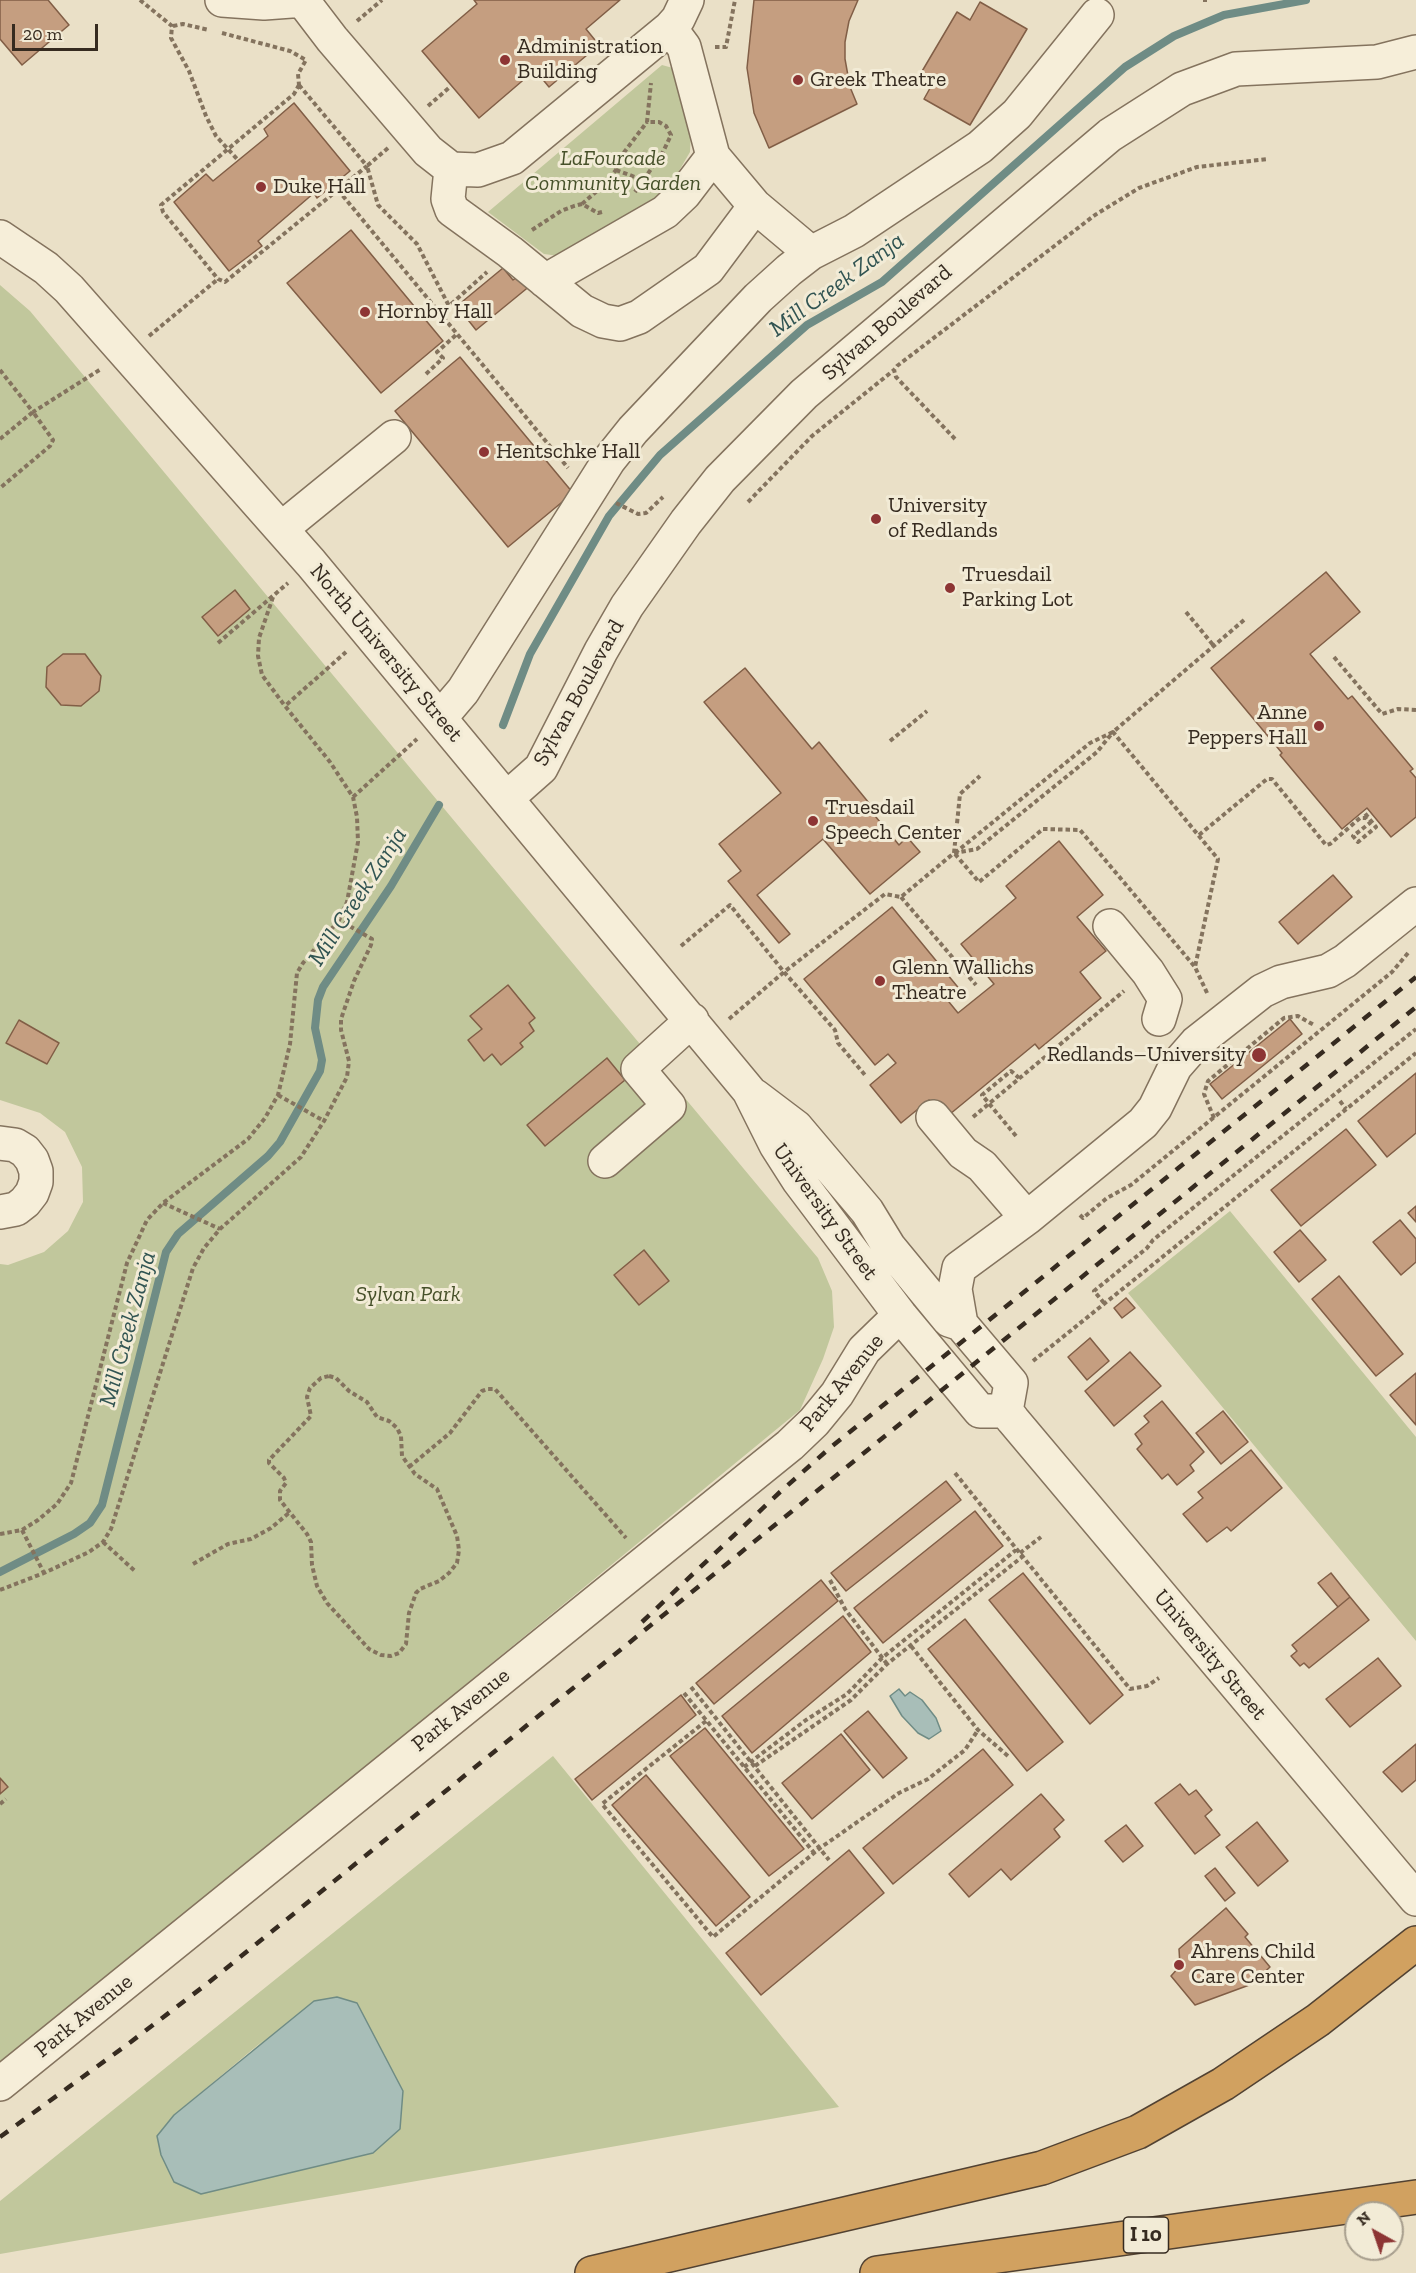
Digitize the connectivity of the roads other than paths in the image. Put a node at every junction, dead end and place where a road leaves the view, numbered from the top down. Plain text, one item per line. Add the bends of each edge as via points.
1 (222, 0) edge
2 (304, 0) edge
3 (687, 0) edge
4 (1097, 15) dead end
5 (677, 38) junction
6 (1414, 61) edge
7 (713, 156) junction
8 (451, 169) junction
9 (755, 206) junction
10 (0, 237) edge
11 (812, 253) junction
12 (545, 281) junction
13 (394, 437) dead end
14 (281, 530) junction
15 (440, 718) junction
16 (507, 798) junction
17 (1416, 904) edge
18 (1110, 926) dead end
19 (1160, 1019) dead end
20 (699, 1029) junction
21 (749, 1092) junction
22 (941, 1127) road end
23 (0, 1143) edge
24 (605, 1161) dead end
25 (0, 1212) edge
26 (1027, 1218) junction
27 (900, 1315) junction
28 (962, 1324) junction
29 (1006, 1411) junction
30 (1416, 1899) edge
31 (1416, 1943) edge
32 (0, 2085) edge
33 (1416, 2197) edge
34 (592, 2273) edge
35 (877, 2273) edge

1 - 2 street
2 - 8 street via 332,39 428,151
3 - 5 street via 678,19
4 - 11 street via 1017,114 980,147 854,231
5 - 7 street
5 - 8 street via 512,158 478,170
6 - 16 street, Sylvan Boulevard via 1236,69 1182,89 1110,135 804,394 720,479 627,606 541,768
7 - 9 street
7 - 12 street via 665,212
8 - 12 street via 448,199 452,210
9 - 11 street
9 - 12 street via 708,269 639,317 620,324 603,321 582,310
10 - 14 street, North University Street via 69,289
11 - 15 street via 758,298 609,460 463,691
13 - 14 street
14 - 15 street, North University Street
15 - 16 street, North University Street
16 - 20 street, North University Street
17 - 26 street via 1339,965 1274,984 1256,994 1183,1056 1148,1119
18 - 19 street via 1165,999
20 - 21 street, North University Street
20 - 24 street via 638,1069 669,1106
21 - 27 street, University Street via 799,1181
21 - 28 street, University Street via 796,1127 867,1211 889,1247 949,1320
22 - 26 street via 963,1153 982,1166
23 - 25 street via 25,1151 36,1171 36,1182 26,1203
26 - 28 street via 959,1268 955,1289
27 - 29 street, University Street via 980,1411
27 - 32 street, Park Avenue via 864,1350 837,1394 790,1445
28 - 29 street, University Street via 1011,1383
29 - 30 street, University Street
31 - 34 highway via 1318,2020 1223,2084 1138,2132 1042,2168
33 - 35 highway, I 10

